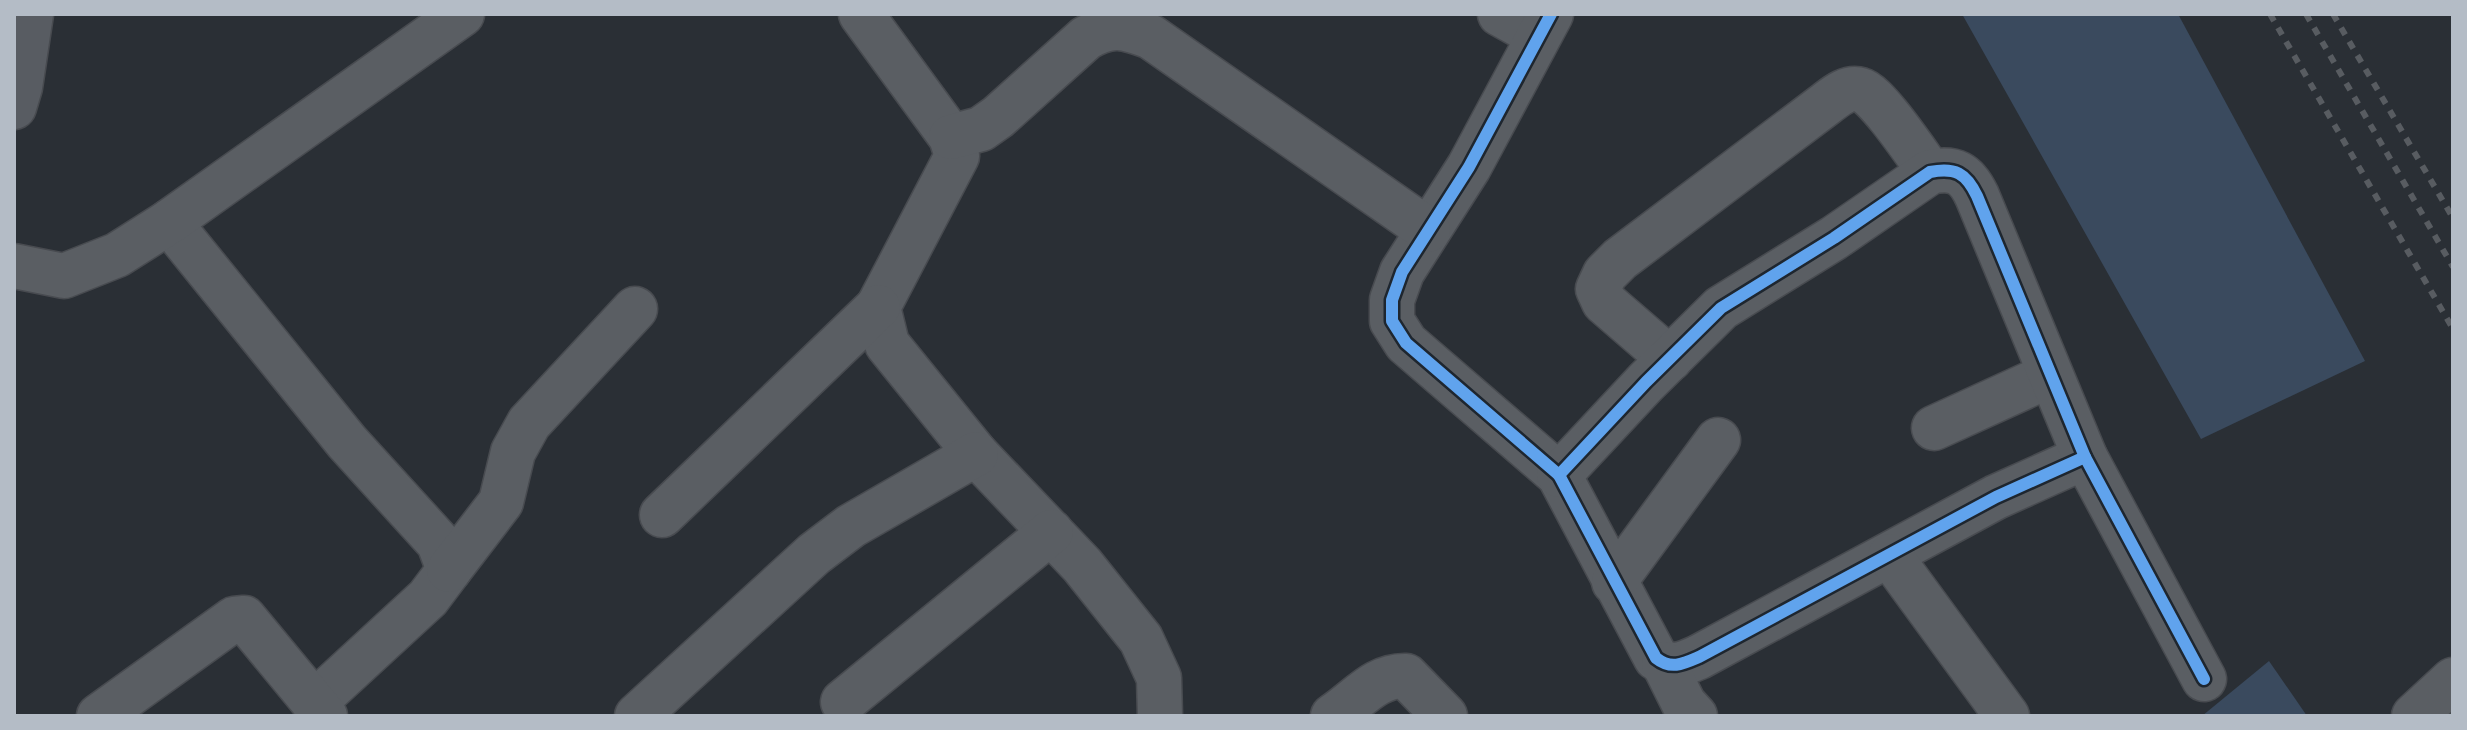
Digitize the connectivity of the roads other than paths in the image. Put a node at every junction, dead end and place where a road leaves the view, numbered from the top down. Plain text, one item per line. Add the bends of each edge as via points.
1 (31, 14) edge
2 (462, 14) edge
3 (861, 14) edge
4 (1500, 14) edge
5 (1107, 22) edge
6 (1545, 25) edge
7 (14, 107) edge
8 (951, 137) junction
9 (1930, 172) junction
10 (169, 222) junction
11 (1428, 230) junction
12 (14, 266) edge
13 (878, 307) junction
14 (635, 309) dead end
15 (1670, 359) junction
16 (2050, 375) junction
17 (1934, 428) dead end
18 (1718, 440) dead end
19 (976, 454) junction
20 (2085, 457) junction
21 (1559, 475) junction
22 (662, 515) dead end
23 (1051, 532) junction
24 (1890, 556) junction
25 (449, 570) junction
26 (1614, 582) junction
27 (1664, 664) junction
28 (2204, 679) dead end
29 (2453, 680) edge
30 (843, 702) dead end
31 (319, 710) edge
32 (99, 716) edge
33 (637, 716) edge
34 (1160, 716) edge
35 (1333, 716) edge
36 (1445, 716) edge
37 (1695, 716) edge
38 (2007, 716) edge
39 (2414, 716) edge

1 - 7 main road
2 - 10 street
3 - 8 street
4 - 6 street
5 - 8 street via 998,117 981,129
5 - 11 street via 1151,37
6 - 11 street via 1469,167
8 - 13 street via 957,156
9 - 15 street via 1721,308
9 - 15 street via 1862,90 1846,90 1827,103 1605,274 1598,289 1604,302
9 - 16 street via 1947,168 1970,181
10 - 12 street via 117,255 64,276
10 - 25 street via 347,442 439,543
11 - 21 street via 1402,272 1392,300 1392,321 1406,343
13 - 19 street via 887,344
13 - 22 street
14 - 25 street via 529,423 513,452 501,502
15 - 21 street
16 - 17 street
16 - 20 street
18 - 26 street
19 - 23 street
19 - 33 street via 851,526 814,554
20 - 24 street via 1996,497
20 - 28 street
21 - 26 street
23 - 30 street
23 - 34 street via 1141,639 1159,678
24 - 27 street via 1699,657 1676,666
24 - 38 street
25 - 31 street
26 - 27 street
27 - 37 street
29 - 39 street
31 - 32 street via 244,618 234,619
35 - 36 street via 1392,675 1406,676

